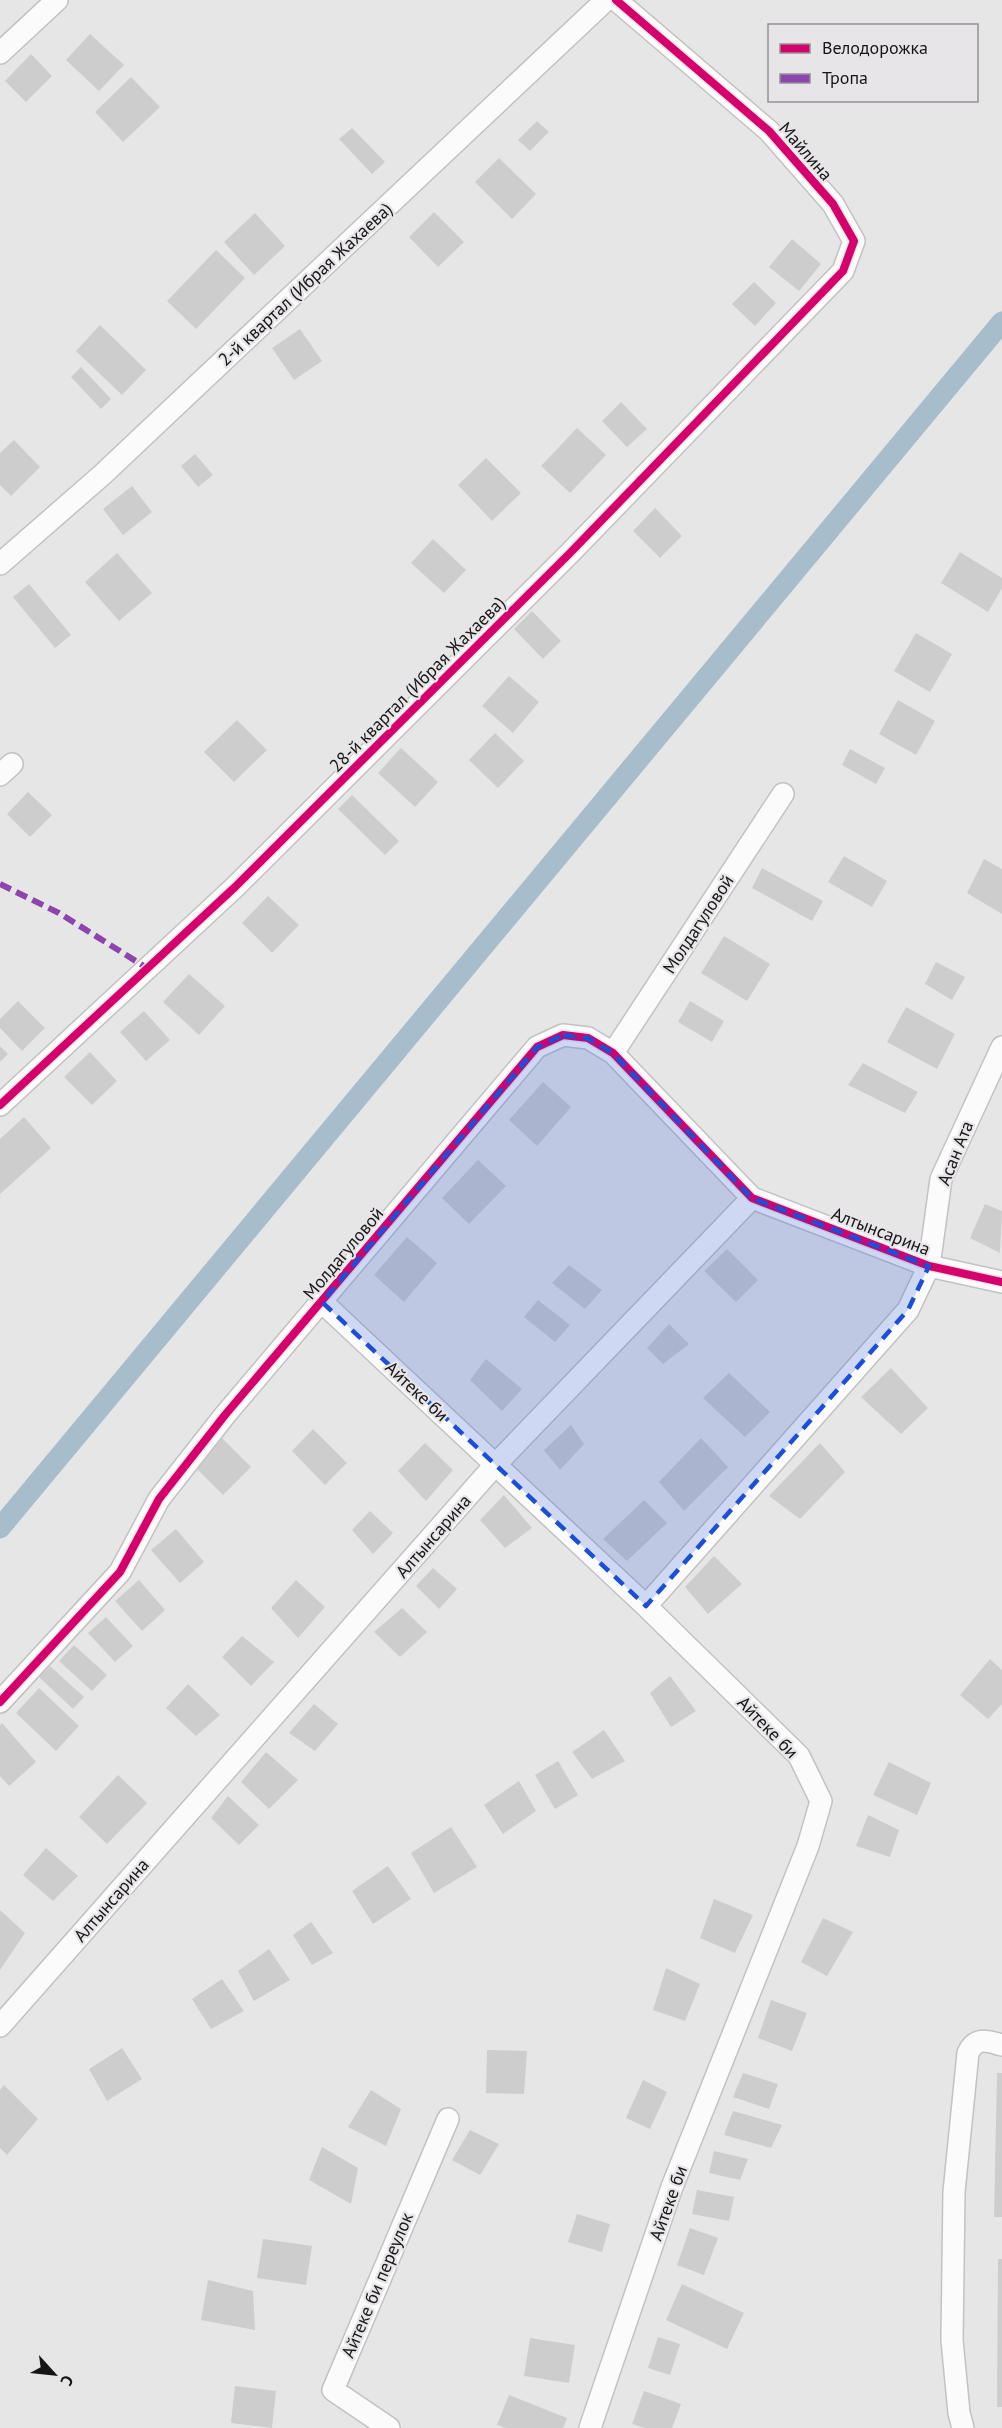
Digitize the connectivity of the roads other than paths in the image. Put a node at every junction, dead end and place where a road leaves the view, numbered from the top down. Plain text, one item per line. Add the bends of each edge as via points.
1 (57, 0) edge
2 (606, 0) edge
3 (616, 0) edge
4 (0, 53) edge
5 (843, 271) joint
6 (0, 564) edge
7 (783, 794) dead end
8 (1002, 1047) edge
9 (613, 1053) junction
10 (0, 1105) edge
11 (752, 1198) junction
12 (929, 1266) junction
13 (1002, 1282) edge
14 (322, 1302) junction
15 (495, 1465) junction
16 (646, 1606) junction
17 (0, 1702) edge
18 (0, 2026) edge
19 (1002, 2045) edge
20 (448, 2119) dead end
21 (389, 2428) edge
22 (590, 2428) edge
23 (963, 2428) edge

1 - 4 street
2 - 6 street, 2-й квартал (Ибрая Жахаева) via 102,475
3 - 5 street, Майлина via 769,130 832,204 854,241
5 - 10 street, 28-й квартал (Ибрая Жахаева) via 570,553 235,887
7 - 9 street, Молдагуловой
8 - 12 street, Асан Ата via 941,1179
9 - 11 street, Молдагуловой
9 - 14 street, Молдагуловой via 588,1038 563,1035 537,1047
11 - 12 street, Алтынсарина
11 - 15 street, Алтынсарина
12 - 13 street, Алтынсарина
12 - 16 street, Алтынсарина via 908,1310
14 - 15 street, Айтеке би
14 - 17 street, Молдагуловой via 159,1498 120,1572
15 - 16 street, Айтеке би
15 - 18 street, Алтынсарина
16 - 22 street, Айтеке би via 799,1756 821,1801 808,1846 672,2187
19 - 23 street via 978,2041 968,2053 954,2192 952,2340
20 - 21 street, Айтеке би переулок via 333,2390

